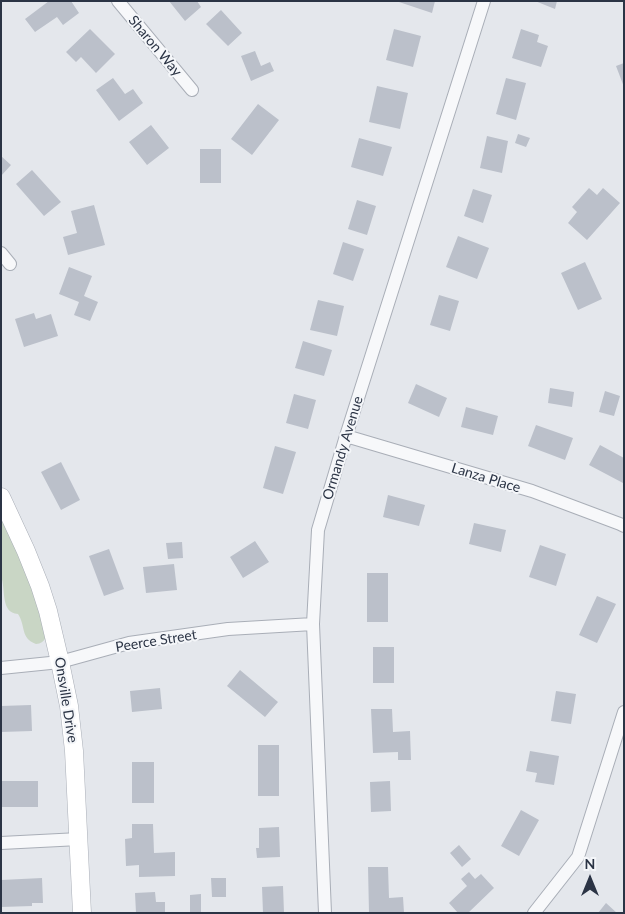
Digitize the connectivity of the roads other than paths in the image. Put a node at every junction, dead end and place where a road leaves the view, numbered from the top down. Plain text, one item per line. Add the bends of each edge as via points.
1 (118, 1) edge
2 (484, 1) edge
3 (192, 90) dead end
4 (1, 253) edge
5 (10, 264) dead end
6 (346, 436) junction
7 (1, 497) edge
8 (624, 526) edge
9 (313, 624) junction
10 (60, 662) junction
11 (1, 668) edge
12 (624, 712) edge
13 (79, 838) junction
14 (1, 843) edge
15 (82, 913) edge
16 (325, 913) edge
17 (534, 913) edge

1 - 3 street, Sharon Way
2 - 6 street, Ormandy Avenue
4 - 5 street
6 - 8 street, Lanza Place via 532,491
6 - 9 street, Ormandy Avenue via 318,530
7 - 10 street, Onsville Drive via 40,586
9 - 10 street, Peerce Street via 228,630 129,644
9 - 16 street, Ormandy Avenue
10 - 11 street, Peerce Street
10 - 13 street, Onsville Drive via 73,742
12 - 17 street via 578,857
13 - 14 street
13 - 15 street, Onsville Drive

